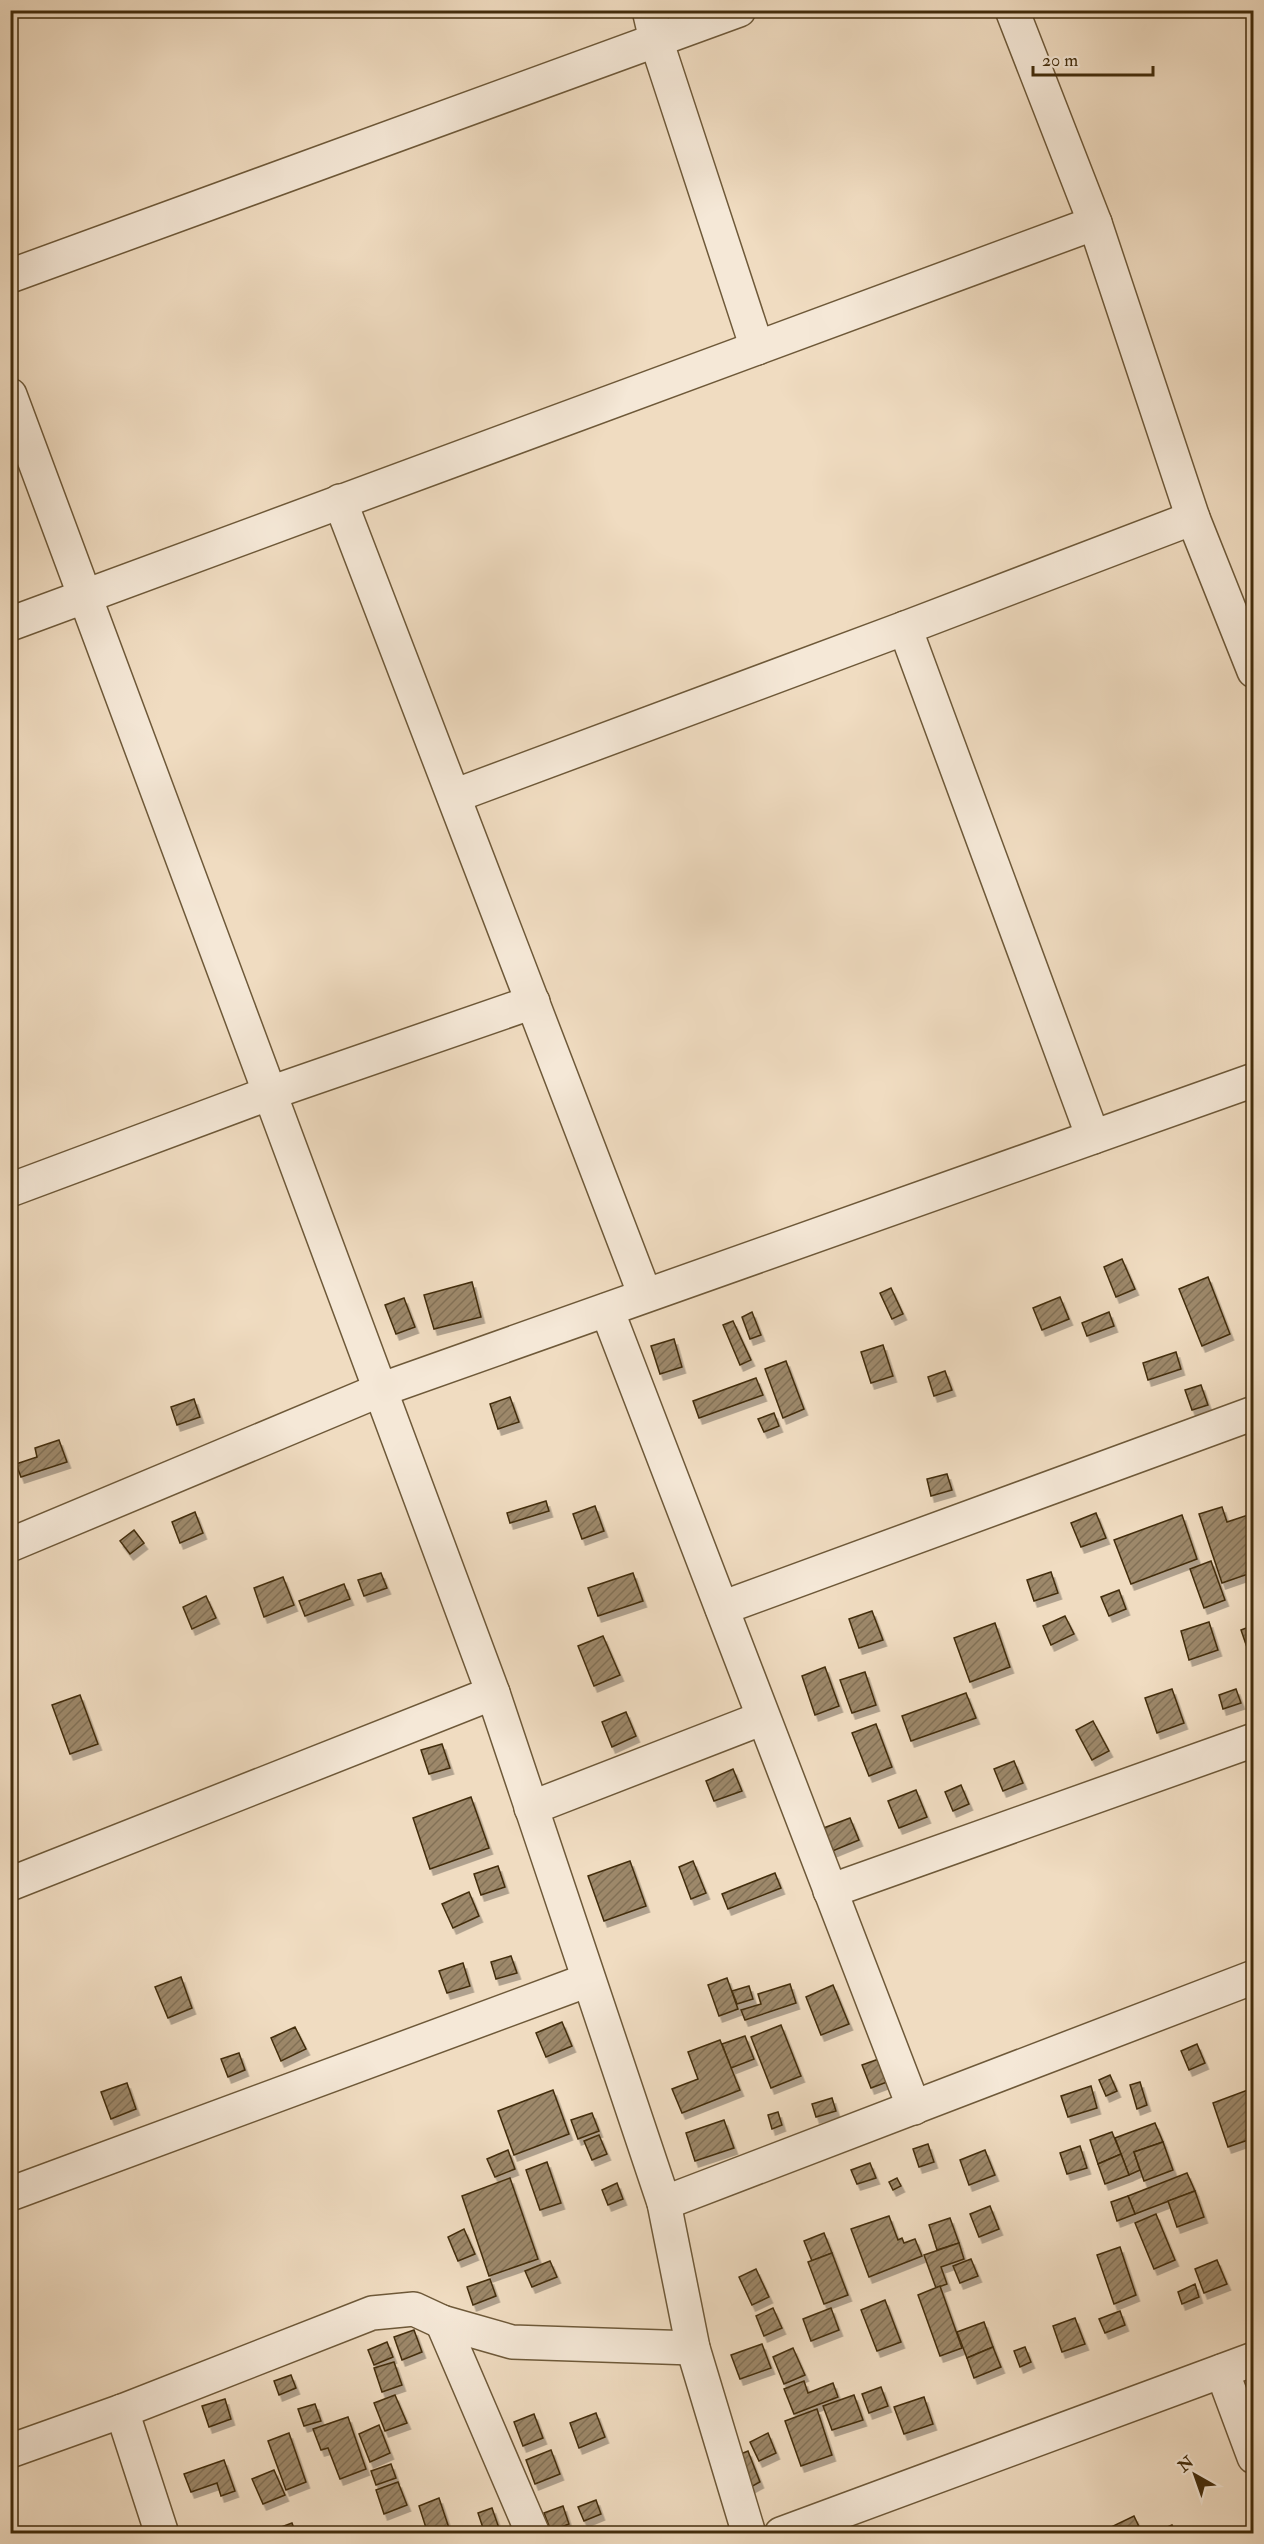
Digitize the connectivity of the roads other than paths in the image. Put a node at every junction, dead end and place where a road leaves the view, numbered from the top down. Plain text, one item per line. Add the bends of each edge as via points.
1 (739, 10) edge
2 (1012, 10) edge
3 (653, 25) edge
4 (1095, 223) junction
5 (10, 276) edge
6 (757, 348) junction
7 (10, 395) edge
8 (340, 501) junction
9 (1193, 518) junction
10 (85, 596) junction
11 (10, 624) edge
12 (905, 628) junction
13 (1254, 671) edge
14 (454, 796) junction
15 (533, 1002) junction
16 (1254, 1080) edge
17 (270, 1093) junction
18 (1093, 1137) junction
19 (10, 1190) edge
20 (645, 1295) junction
21 (607, 1310) junction
22 (380, 1389) junction
23 (1254, 1413) edge
24 (10, 1545) edge
25 (722, 1608) junction
26 (493, 1693) junction
27 (764, 1718) junction
28 (1254, 1740) edge
29 (531, 1808) junction
30 (10, 1884) edge
31 (830, 1891) junction
32 (1254, 1977) edge
33 (588, 1980) junction
34 (914, 2108) junction
35 (10, 2194) edge
36 (663, 2203) junction
37 (442, 2322) junction
38 (693, 2348) junction
39 (1254, 2359) edge
40 (1222, 2371) junction
41 (123, 2411) junction
42 (10, 2451) edge
43 (1254, 2457) edge
44 (162, 2534) edge
45 (533, 2534) edge
46 (749, 2534) edge
47 (781, 2534) edge

1 - 3 street
2 - 4 street
3 - 5 street
3 - 6 street
4 - 6 street
4 - 9 street
6 - 8 street
7 - 10 street
8 - 10 street
8 - 14 street
9 - 12 street
9 - 13 street
10 - 11 street
10 - 17 street
12 - 14 street
12 - 18 street
14 - 15 street
15 - 17 street
15 - 20 street
16 - 18 street
17 - 19 street
17 - 22 street
18 - 20 street
20 - 21 street
21 - 22 street
21 - 25 street
22 - 24 street
22 - 26 street
23 - 25 street
25 - 27 street
26 - 29 street
26 - 30 street
27 - 29 street
27 - 31 street
28 - 31 street
29 - 33 street
31 - 34 street
32 - 34 street
33 - 35 street
33 - 36 street
34 - 36 street
36 - 38 street
37 - 38 street via 512,2342
37 - 41 street via 414,2309 372,2313
37 - 45 street
38 - 46 street
39 - 40 street
40 - 43 street
40 - 47 street
41 - 42 street
41 - 44 street

